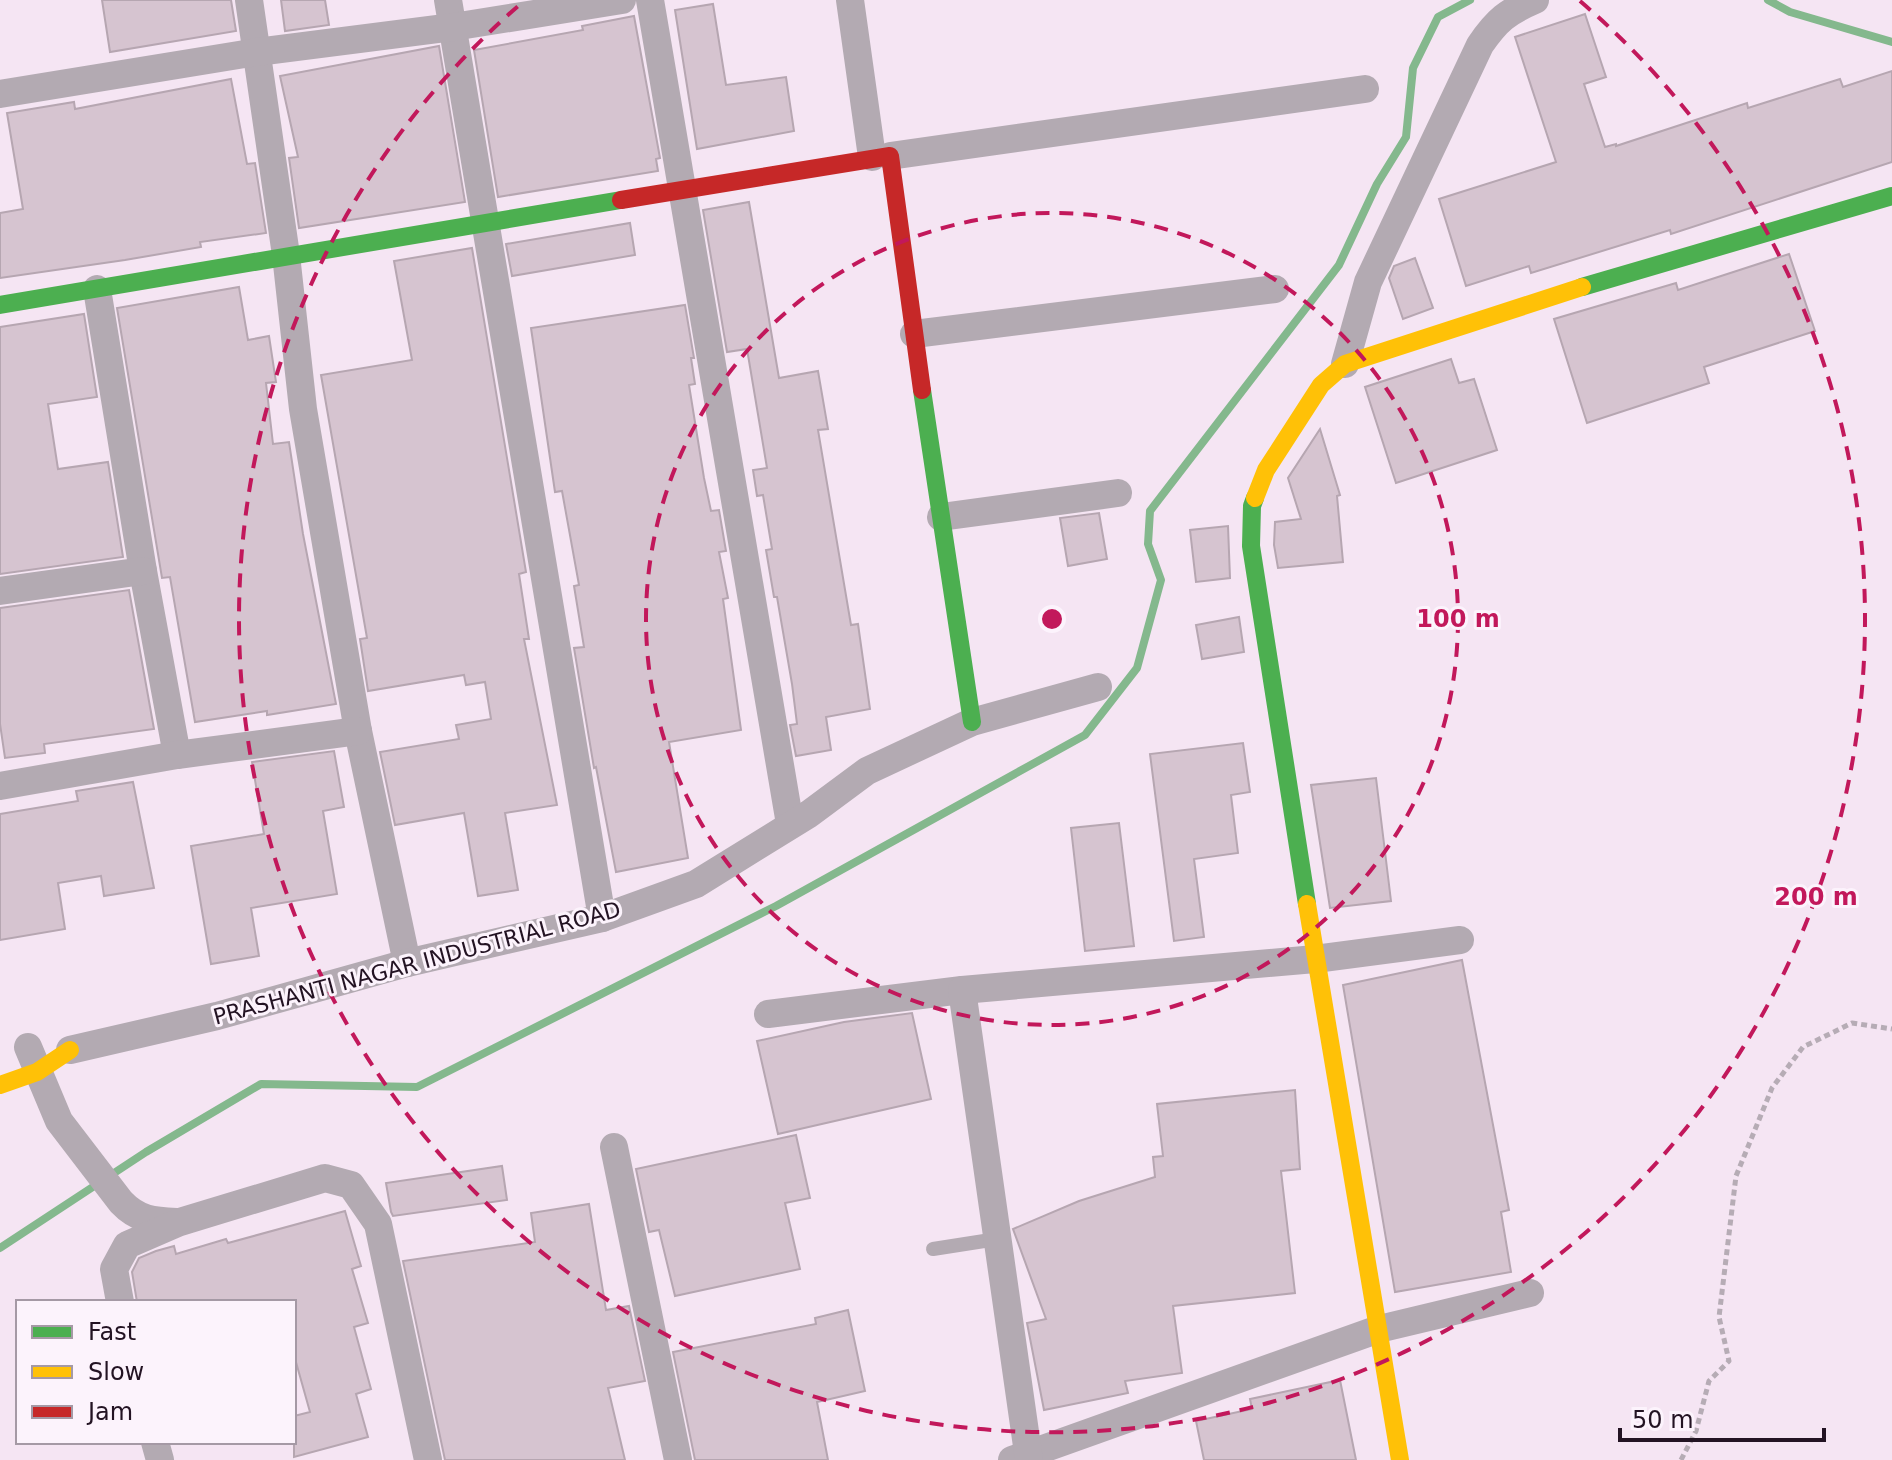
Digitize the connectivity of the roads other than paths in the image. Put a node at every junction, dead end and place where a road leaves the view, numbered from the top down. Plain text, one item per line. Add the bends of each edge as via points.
1 (249, 0) edge
2 (622, 0) edge
3 (650, 0) edge
4 (850, 0) edge
5 (1535, 0) edge
6 (451, 13) edge
7 (257, 52) junction
8 (1365, 89) dead end
9 (0, 94) edge
10 (881, 156) junction
11 (683, 189) junction
12 (1892, 196) edge
13 (485, 223) junction
14 (286, 255) junction
15 (97, 289) junction
16 (1275, 289) dead end
17 (0, 305) edge
18 (914, 334) junction
19 (1345, 364) junction
20 (1118, 493) dead end
21 (941, 517) junction
22 (143, 571) junction
23 (0, 591) edge
24 (1098, 687) dead end
25 (972, 722) junction
26 (358, 731) junction
27 (177, 755) junction
28 (0, 786) edge
29 (790, 824) junction
30 (602, 918) junction
31 (1460, 940) dead end
32 (1315, 959) junction
33 (407, 963) junction
34 (962, 990) junction
35 (768, 1014) dead end
36 (70, 1050) junction
37 (26, 1057) junction
38 (0, 1085) edge
39 (614, 1147) dead end
40 (180, 1222) junction
41 (997, 1239) junction
42 (933, 1249) dead end
43 (1530, 1293) dead end
44 (120, 1300) edge
45 (1379, 1329) junction
46 (1023, 1458) edge
47 (428, 1460) edge
48 (678, 1460) edge
49 (1400, 1460) edge

1 - 7 street
2 - 6 street
3 - 11 street
4 - 10 street
5 - 19 street via 1508,12 1480,45 1368,282
6 - 7 street
6 - 13 street
7 - 9 street
7 - 14 street
8 - 10 street
10 - 11 street
10 - 18 street
11 - 13 street
11 - 29 street
12 - 19 street via 1520,305
13 - 14 street
13 - 30 street
14 - 15 street
14 - 26 street via 303,409
15 - 17 street
15 - 22 street
16 - 18 street
18 - 21 street
19 - 32 street via 1321,385 1266,470 1252,506 1251,546
20 - 21 street
21 - 25 street
22 - 23 street
22 - 27 street
24 - 25 street, PRASHANTI NAGAR INDUSTRIAL ROAD
25 - 29 street, PRASHANTI NAGAR INDUSTRIAL ROAD via 867,771
26 - 27 street
26 - 33 street
27 - 28 street
29 - 30 street, PRASHANTI NAGAR INDUSTRIAL ROAD via 696,884
30 - 33 street, PRASHANTI NAGAR INDUSTRIAL ROAD
31 - 32 street
32 - 34 street
32 - 45 street
33 - 36 street, PRASHANTI NAGAR INDUSTRIAL ROAD
34 - 35 street
34 - 41 street
36 - 37 street, PRASHANTI NAGAR INDUSTRIAL ROAD
36 - 37 street, PRASHANTI NAGAR INDUSTRIAL ROAD
37 - 38 street, PRASHANTI NAGAR INDUSTRIAL ROAD
37 - 40 street via 59,1121 133,1215
39 - 48 street
40 - 44 street via 127,1245 114,1269
40 - 47 street via 325,1178 351,1185 378,1224
41 - 42 lane
41 - 46 street
43 - 45 street
45 - 46 street
45 - 49 street

